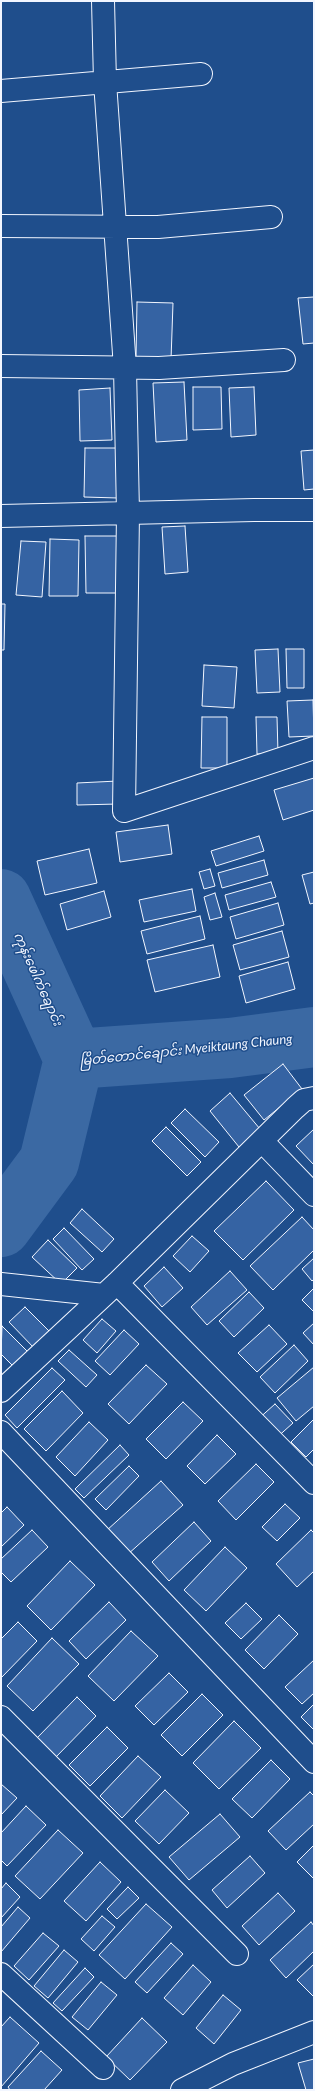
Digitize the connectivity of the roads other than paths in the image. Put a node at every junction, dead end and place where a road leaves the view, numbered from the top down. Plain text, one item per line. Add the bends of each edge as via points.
1 (103, 1) edge
2 (201, 74) dead end
3 (105, 82) junction
4 (1, 90) edge
5 (271, 217) dead end
6 (1, 226) edge
7 (115, 227) junction
8 (284, 360) dead end
9 (1, 366) edge
10 (124, 368) junction
11 (314, 510) edge
12 (128, 513) junction
13 (1, 516) edge
14 (314, 748) edge
15 (314, 1098) edge
16 (262, 1141) junction
17 (314, 1195) edge
18 (1, 1284) edge
19 (110, 1289) junction
20 (1, 1391) edge
21 (1, 1432) edge
22 (314, 1483) edge
23 (1, 1717) edge
24 (314, 1762) edge
25 (237, 1954) dead end
26 (1, 1974) edge
27 (314, 2032) edge
28 (103, 2068) dead end
29 (182, 2090) edge

1 - 3 street
2 - 3 street
3 - 4 street
3 - 7 street
5 - 7 street via 158,227
6 - 7 street
7 - 10 street
8 - 10 street
9 - 10 street
10 - 12 street
11 - 12 street
12 - 13 street
12 - 14 street via 124,811
15 - 16 street via 304,1100
16 - 17 street
16 - 19 street
18 - 19 street
19 - 20 street
19 - 22 street
21 - 24 street
23 - 25 street
26 - 28 street
27 - 29 street via 233,2064

